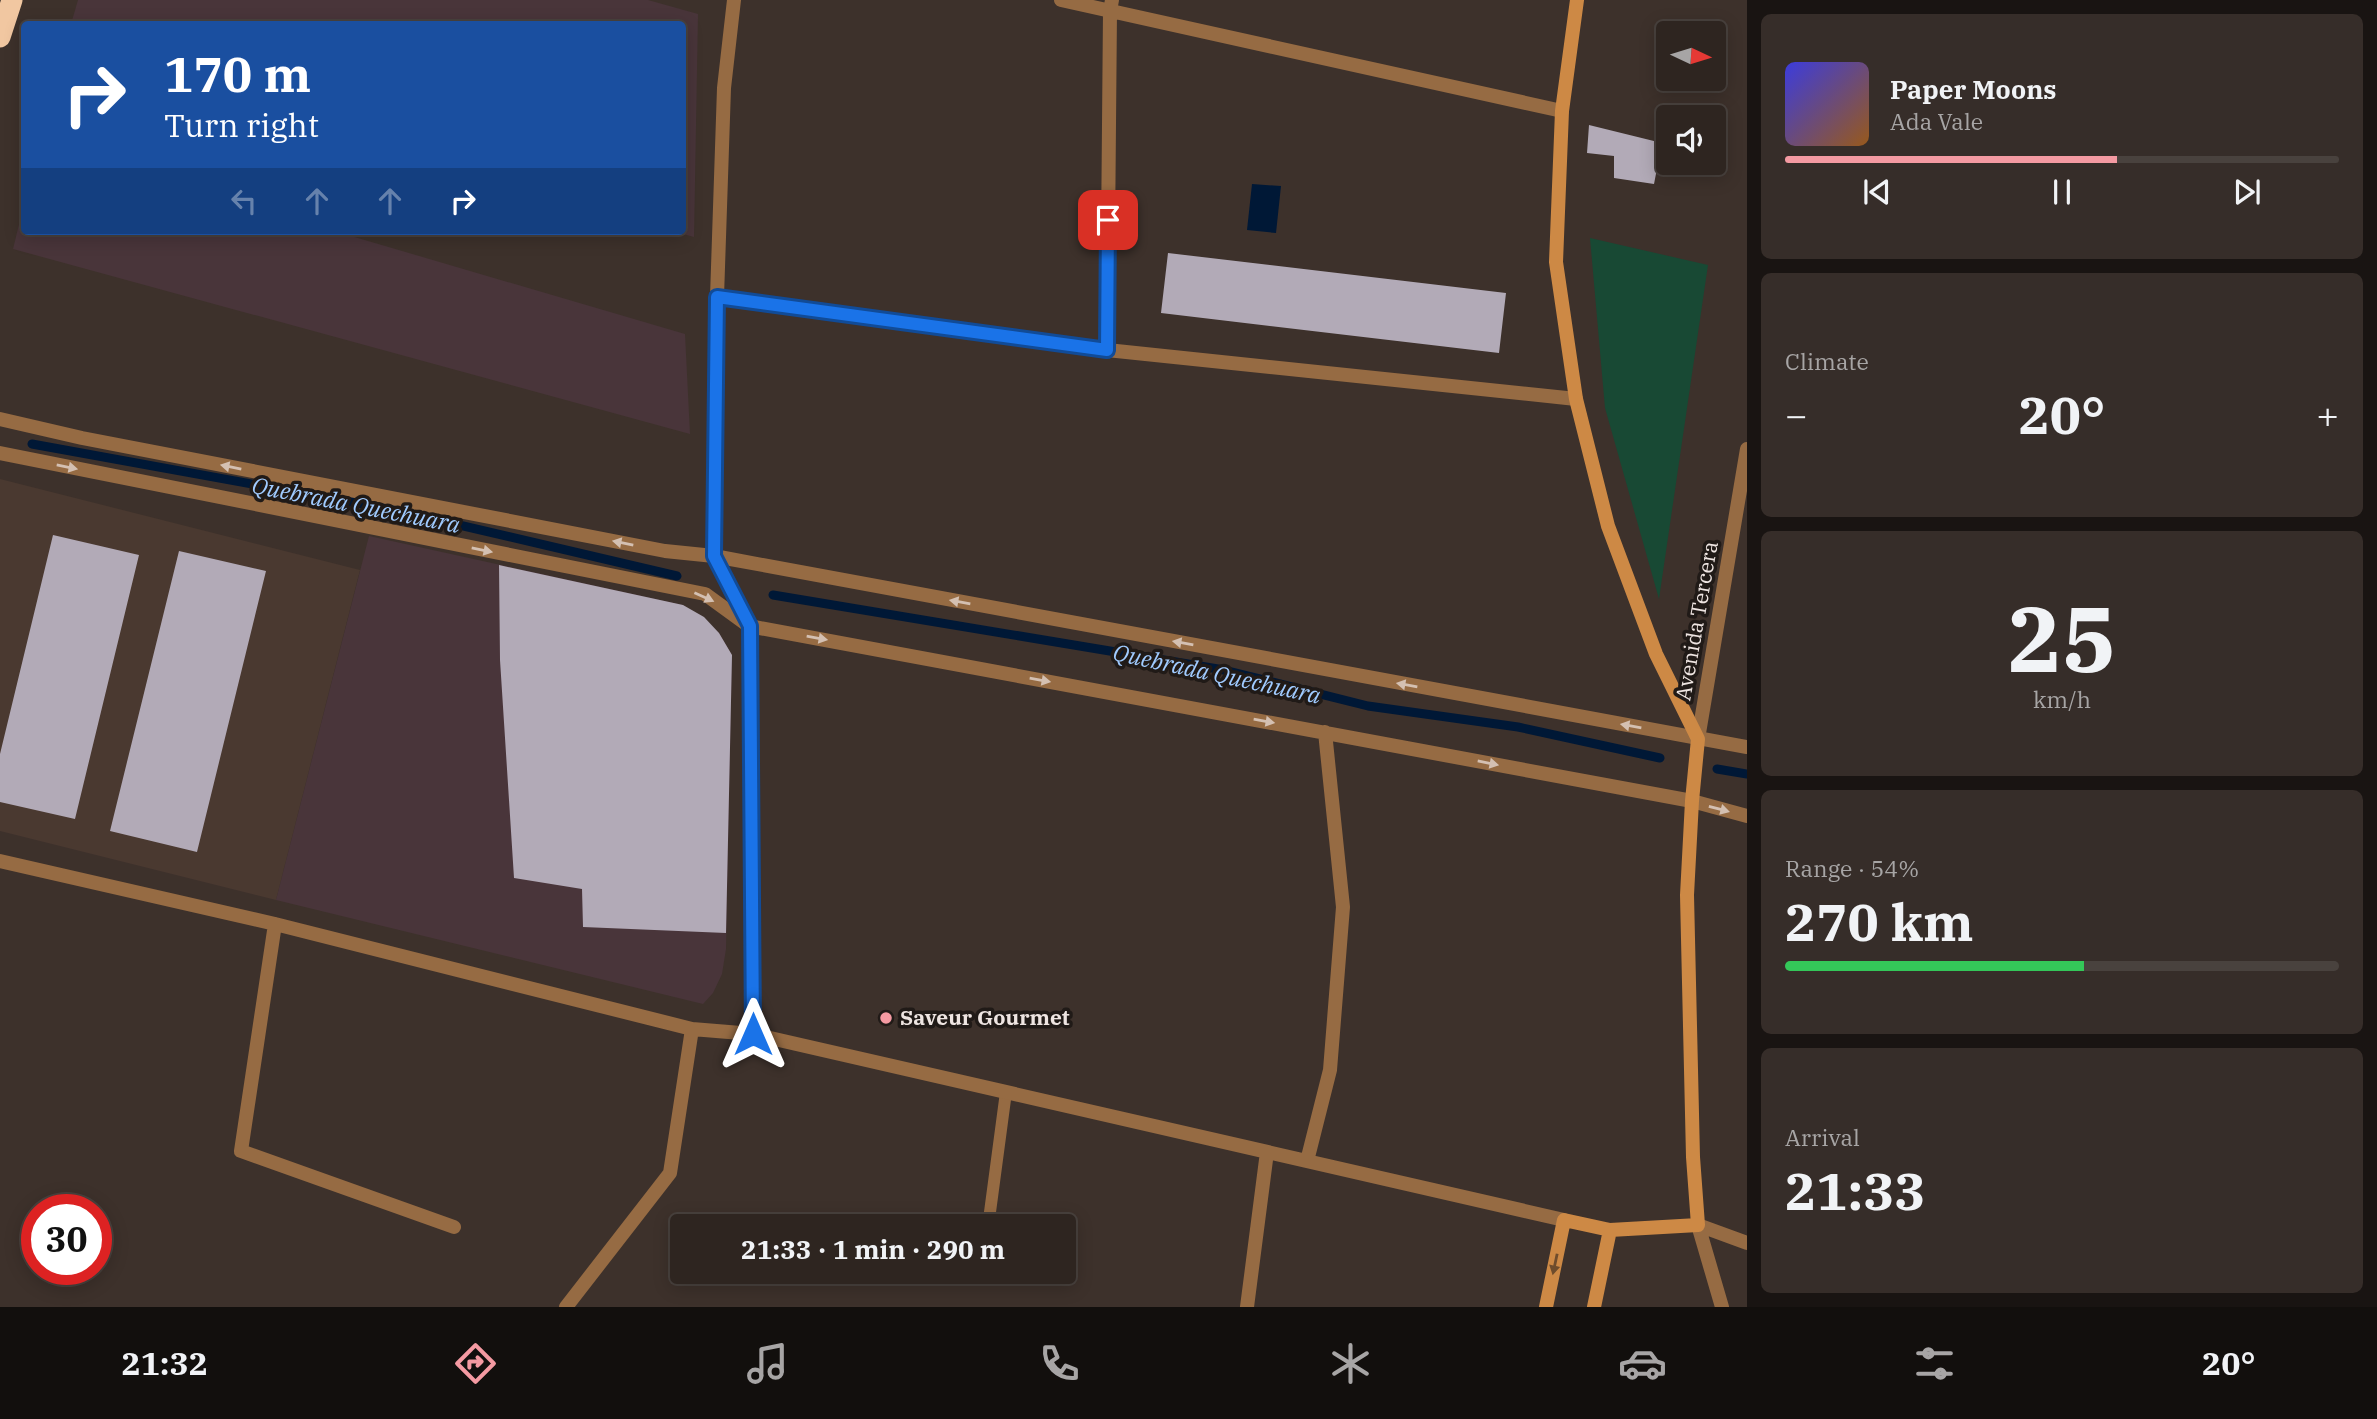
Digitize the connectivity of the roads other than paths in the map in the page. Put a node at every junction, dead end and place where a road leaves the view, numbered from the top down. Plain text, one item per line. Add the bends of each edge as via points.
1 (12, 0) edge
2 (734, 0) edge
3 (1061, 0) edge
4 (1577, 0) edge
5 (1111, 6) edge
6 (0, 37) edge
7 (1562, 111) junction
8 (717, 297) junction
9 (1107, 350) junction
10 (1576, 399) junction
11 (0, 419) edge
12 (1747, 449) edge
13 (0, 453) edge
14 (714, 556) junction
15 (750, 626) junction
16 (1325, 732) junction
17 (1698, 738) junction
18 (1747, 747) edge
19 (1692, 801) junction
20 (1747, 816) edge
21 (0, 861) edge
22 (275, 924) junction
23 (692, 1029) junction
24 (753, 1034) junction
25 (1006, 1092) junction
26 (1268, 1152) junction
27 (1307, 1161) junction
28 (990, 1214) edge
29 (1564, 1220) junction
30 (1698, 1225) junction
31 (454, 1227) dead end
32 (1610, 1230) junction
33 (1747, 1243) edge
34 (566, 1307) edge
35 (1247, 1307) edge
36 (1546, 1307) edge
37 (1594, 1307) edge
38 (1722, 1307) edge

1 - 6 highway
2 - 8 street via 724,88
3 - 5 street
4 - 7 street
5 - 7 street
5 - 9 street
7 - 10 street via 1556,262
8 - 9 street
8 - 14 street
9 - 10 street
10 - 17 street via 1608,526 1657,654
14 -> 11 street via 665,551
12 - 17 street, Avenida Tercera
13 -> 15 street via 705,594
14 - 15 street
17 -> 14 street
15 -> 16 street
15 - 24 street
16 -> 19 street
16 - 27 street via 1343,907 1331,1070
17 - 18 street
17 - 19 street, Avenida Tercera
19 -> 20 street
19 - 30 street, Avenida Tercera via 1686,895
21 - 22 street
22 - 23 street
22 - 31 street via 242,1151
23 - 24 street
23 - 34 street via 670,1173
24 - 25 street
25 - 26 street
25 - 28 lane
26 - 27 street
26 - 35 street
27 - 29 street
29 - 32 street
29 -> 36 street
30 - 32 street
30 - 33 street
30 - 38 street
32 - 37 street

